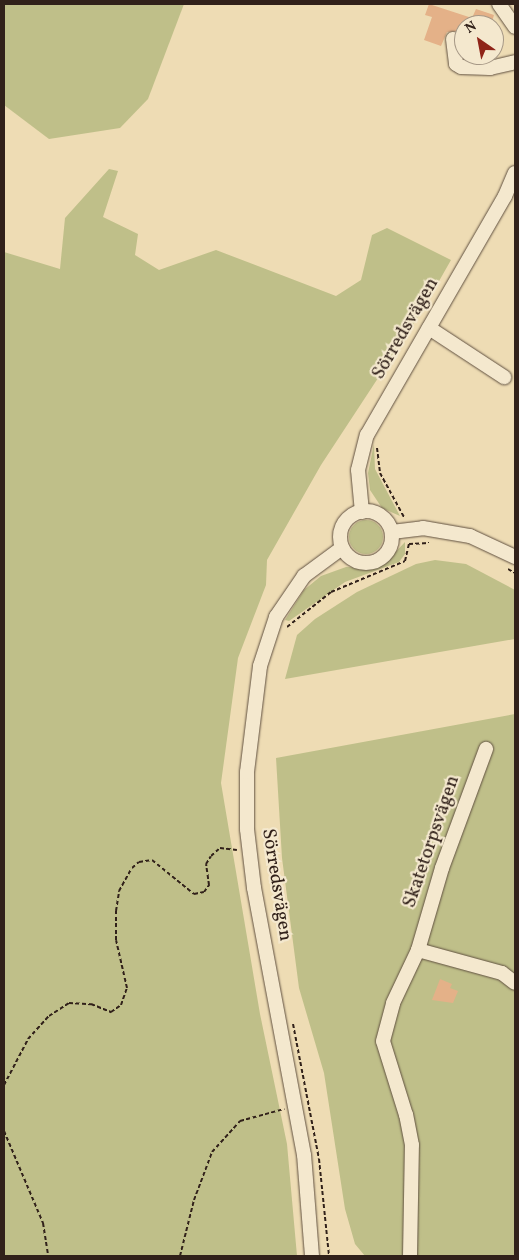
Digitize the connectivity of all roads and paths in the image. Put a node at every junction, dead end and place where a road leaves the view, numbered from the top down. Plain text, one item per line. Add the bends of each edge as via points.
1 (499, 4) edge
2 (515, 27) edge
3 (453, 39) dead end
4 (515, 62) edge
5 (515, 173) edge
6 (428, 328) junction
7 (504, 377) dead end
8 (379, 439) dead end
9 (362, 512) junction
10 (407, 529) junction
11 (392, 532) junction
12 (438, 543) dead end
13 (409, 544) junction
14 (342, 548) junction
15 (515, 557) edge
16 (501, 564) dead end
17 (515, 573) edge
18 (284, 632) dead end
19 (486, 749) dead end
20 (250, 858) junction
21 (418, 950) junction
22 (515, 983) edge
23 (292, 1016) dead end
24 (4, 1085) edge
25 (296, 1106) junction
26 (4, 1131) edge
27 (48, 1256) edge
28 (180, 1256) edge
29 (312, 1256) edge
30 (329, 1256) edge
31 (410, 1256) edge

1 - 2 street
3 - 4 street via 456,64 461,67 490,68
5 - 6 street, Sörredsvägen via 505,196
6 - 7 street
6 - 9 street, Sörredsvägen via 361,450 358,470
8 - 10 path via 380,473 401,508
9 - 11 street via 381,516
9 - 14 street via 351,516 343,525
10 - 11 street
10 - 13 path
10 - 15 street via 470,536
11 - 14 street via 389,551 374,562 356,562
12 - 13 path
13 - 18 path via 405,561 332,592 303,612
14 - 20 street, Sörredsvägen via 317,564 292,589 269,634 249,738 246,796
16 - 17 path
19 - 21 street, Skatetorpsvägen via 442,868
20 - 24 path via 233,847 220,848 206,864 209,886 204,892 194,894 152,860 139,862 132,868 119,890 116,911 116,940 128,988 121,1005 111,1012 91,1004 69,1003 49,1016 28,1039
20 - 25 street, Sörredsvägen
21 - 22 street via 502,972
21 - 31 street, Skatetorpsvägen via 393,1003 383,1041 412,1145
23 - 30 path via 319,1159
25 - 28 path via 246,1118 228,1130 203,1168
25 - 29 street, Sörredsvägen via 304,1154
26 - 27 path via 43,1222

